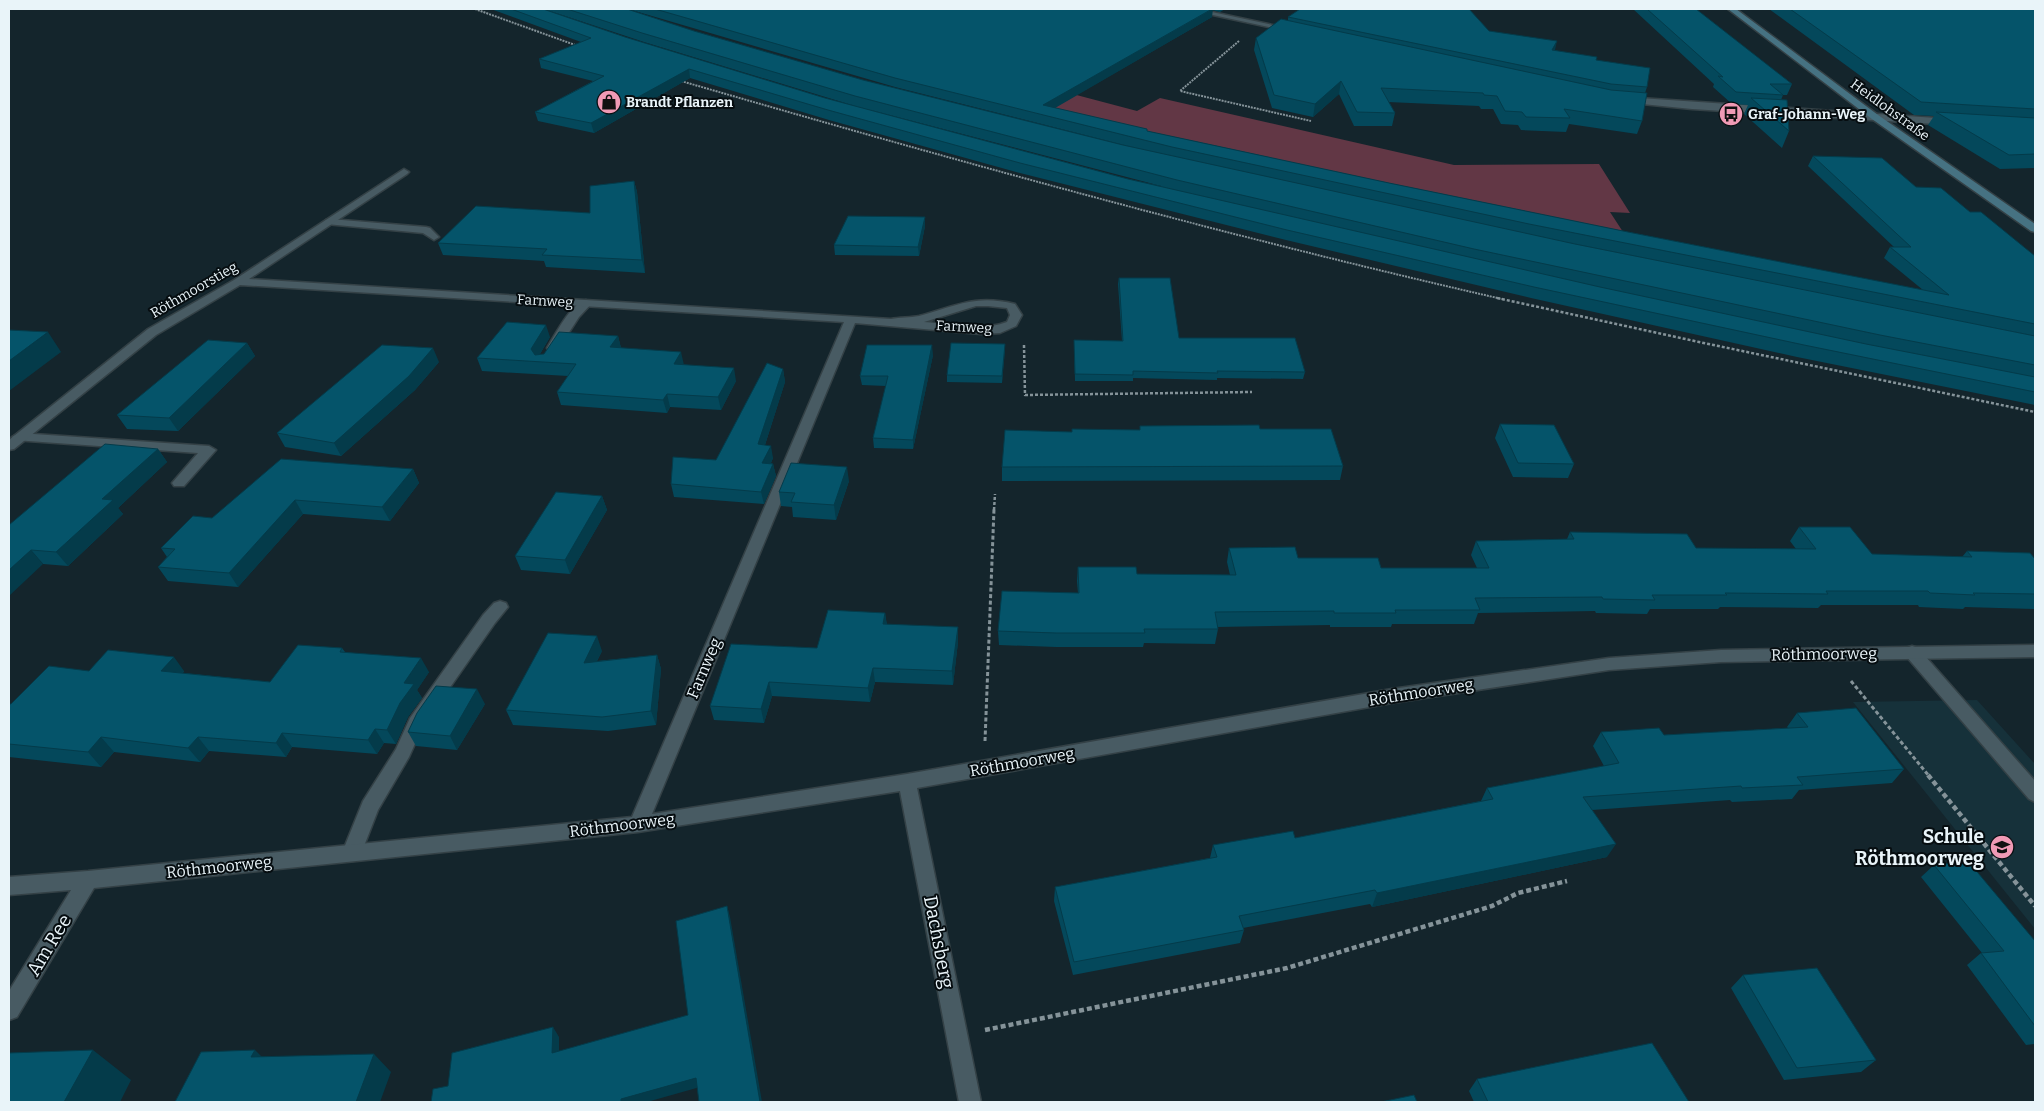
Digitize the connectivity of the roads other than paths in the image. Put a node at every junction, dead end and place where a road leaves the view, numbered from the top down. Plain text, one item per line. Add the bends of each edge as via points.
1 (1195, 9) edge
2 (1732, 9) edge
3 (1303, 32) edge
4 (1616, 99) edge
5 (1875, 117) junction
6 (1966, 123) edge
7 (404, 172) dead end
8 (330, 222) junction
9 (2035, 229) edge
10 (434, 237) dead end
11 (238, 282) junction
12 (586, 303) junction
13 (851, 319) junction
14 (893, 322) junction
15 (547, 356) edge
16 (14, 441) edge
17 (179, 483) dead end
18 (500, 607) dead end
19 (2035, 651) edge
20 (1912, 652) junction
21 (907, 782) junction
22 (2035, 794) edge
23 (638, 824) junction
24 (352, 853) junction
25 (88, 880) junction
26 (9, 886) edge
27 (9, 1010) edge
28 (970, 1102) edge

1 - 3 street
2 - 5 main road, Heidlohstraße
4 - 5 street
5 - 6 street
5 - 9 main road, Heidlohstraße
7 - 8 street, Röthmoorstieg
8 - 10 street via 426,230
8 - 11 street, Röthmoorstieg
11 - 12 street, Farnweg
11 - 16 street, Röthmoorstieg via 152,332
12 - 13 street, Farnweg
12 - 15 street via 574,315
13 - 14 street, Farnweg
13 - 23 street, Farnweg
14 - 14 street, Farnweg via 1000,329 1012,324 1016,315 1011,306 981,302 918,319
16 - 17 street via 209,450
18 - 24 street via 416,723 403,752 370,807
19 - 20 street, Röthmoorweg
20 - 21 street, Röthmoorweg via 1721,656 1609,664 1392,696
20 - 22 street
21 - 23 street, Röthmoorweg
21 - 28 street, Dachsberg
23 - 24 street, Röthmoorweg
24 - 25 street, Röthmoorweg
25 - 26 street, Röthmoorweg
25 - 27 street, Am Ree

